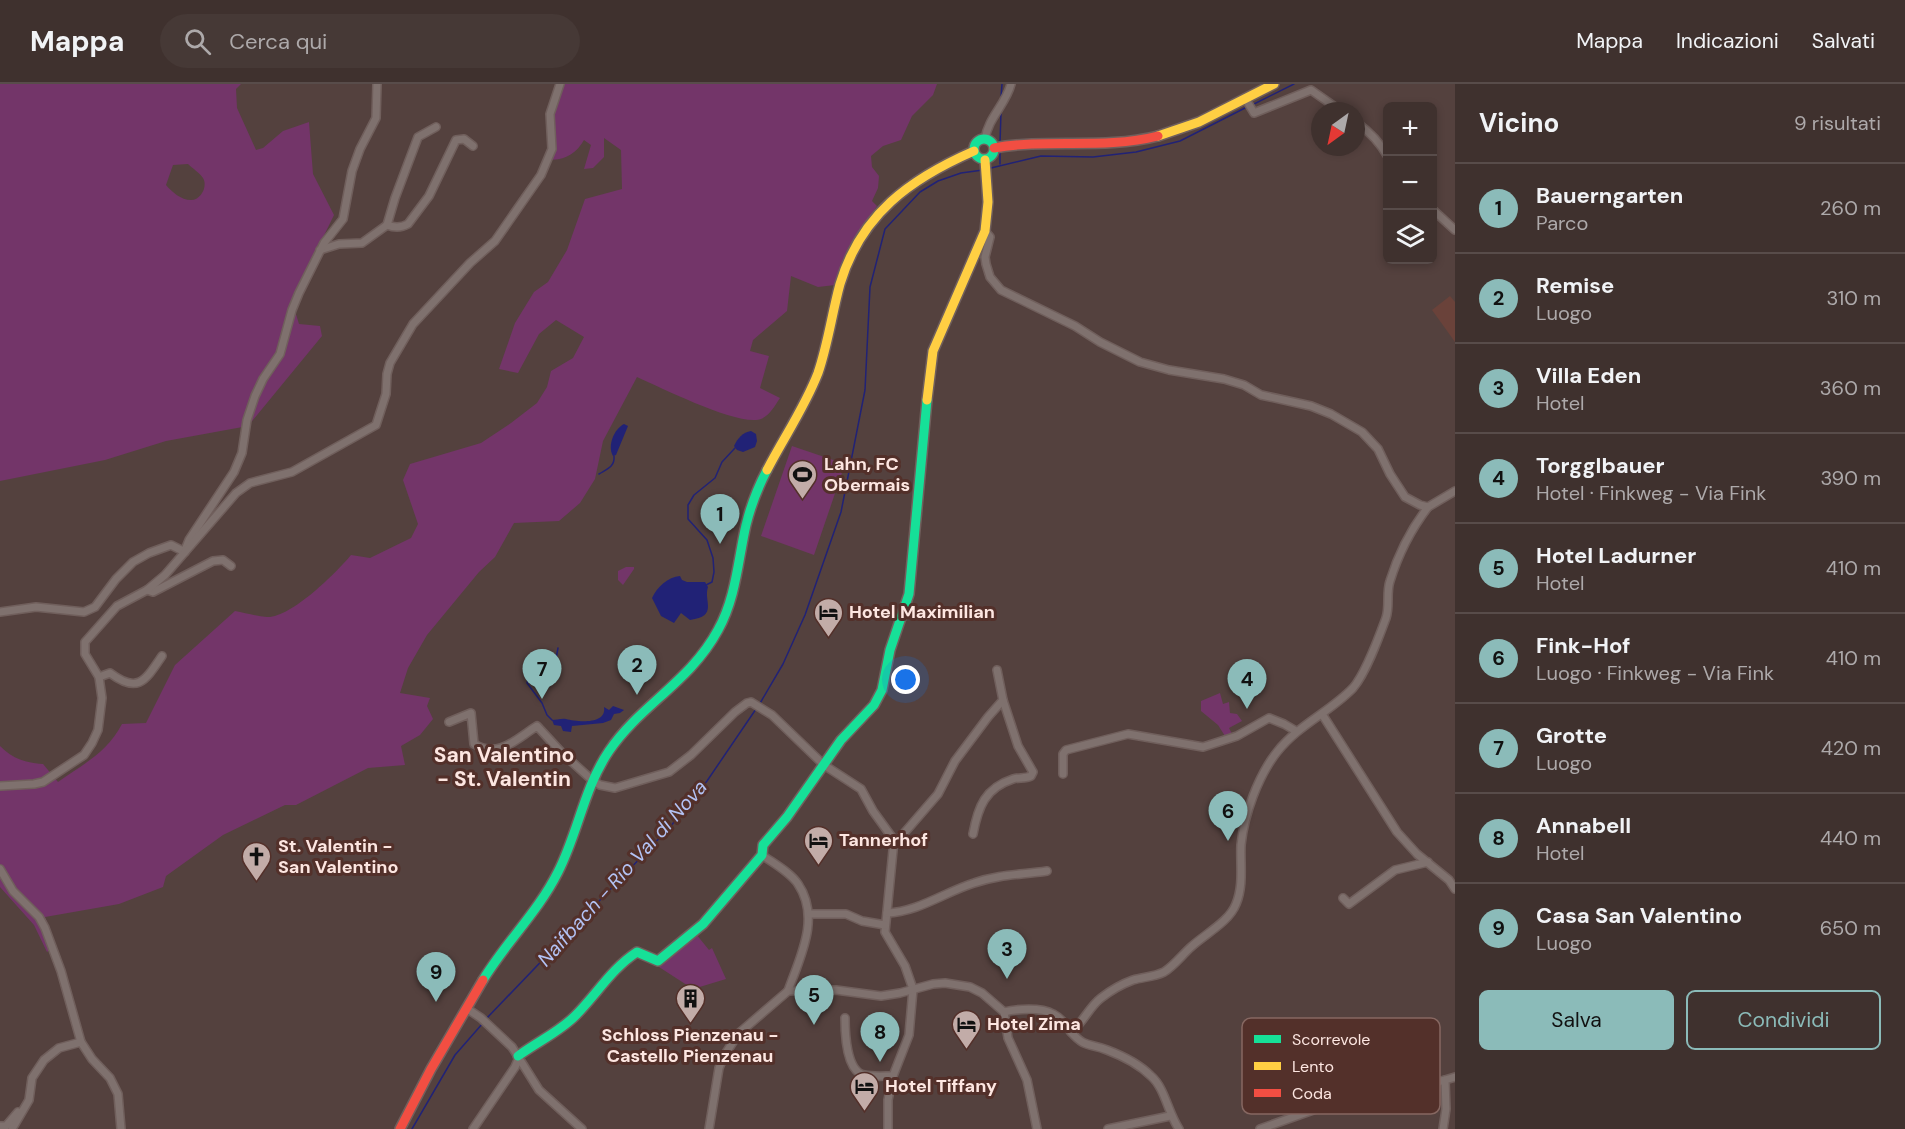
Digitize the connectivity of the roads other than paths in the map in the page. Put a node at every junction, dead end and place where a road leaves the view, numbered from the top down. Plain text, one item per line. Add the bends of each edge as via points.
1 (377, 84) edge
2 (560, 84) edge
3 (1011, 84) edge
4 (1274, 84) edge
5 (1246, 100) junction
6 (1328, 102) edge
7 (436, 127) dead end
8 (1365, 128) edge
9 (985, 139) junction
10 (473, 146) dead end
11 (999, 147) junction
12 (974, 151) junction
13 (1387, 156) edge
14 (985, 167) junction
15 (1433, 210) edge
16 (387, 225) junction
17 (1455, 230) edge
18 (985, 231) junction
19 (320, 250) junction
20 (1455, 491) edge
21 (1428, 507) junction
22 (185, 552) junction
23 (231, 566) dead end
24 (147, 590) junction
25 (0, 612) edge
26 (162, 656) dead end
27 (997, 670) dead end
28 (99, 677) junction
29 (1003, 700) junction
30 (1322, 714) junction
31 (449, 722) dead end
32 (1296, 731) junction
33 (824, 765) junction
34 (1064, 774) dead end
35 (592, 780) junction
36 (0, 786) edge
37 (973, 834) dead end
38 (894, 840) junction
39 (762, 855) junction
40 (1428, 862) junction
41 (0, 869) edge
42 (1047, 872) dead end
43 (1455, 889) edge
44 (1343, 898) dead end
45 (887, 913) junction
46 (810, 914) junction
47 (885, 925) junction
48 (913, 989) junction
49 (788, 991) junction
50 (466, 1008) junction
51 (1004, 1012) junction
52 (845, 1018) dead end
53 (1071, 1032) junction
54 (81, 1042) junction
55 (518, 1058) junction
56 (893, 1076) junction
57 (1455, 1077) edge
58 (1445, 1080) junction
59 (1440, 1081) edge
60 (31, 1087) junction
61 (1302, 1114) edge
62 (1170, 1116) junction
63 (0, 1126) edge
64 (1133, 1126) edge
65 (12, 1129) edge
66 (121, 1129) edge
67 (400, 1129) edge
68 (473, 1129) edge
69 (582, 1129) edge
70 (710, 1129) edge
71 (888, 1129) edge
72 (1037, 1129) edge
73 (1108, 1129) edge
74 (1179, 1129) edge
75 (1260, 1129) edge
76 (1443, 1129) edge

1 - 19 street via 376,118 357,156 343,219
2 - 22 street via 550,114 552,149 541,175 495,241 413,324 390,363 376,425 292,472 250,483 236,493
3 - 9 street
4 - 5 main road
5 - 6 street via 1254,113 1311,90
5 - 11 main road via 1187,127 1142,141
7 - 16 street via 418,137
8 - 13 street
9 - 11 main road
9 - 12 main road via 976,142
10 - 16 street via 464,139 456,140 429,195 408,224 394,228
11 - 14 main road
12 - 14 main road
12 - 35 main road via 909,185 879,213 853,251 814,384 768,467 748,514 736,581 725,615 705,653 614,743
14 - 18 main road
15 - 17 street
16 - 19 street via 362,243
18 - 21 street via 990,237 986,264 990,277 1001,290 1140,362 1224,379 1331,414 1362,432 1378,449 1405,497
18 - 33 main road via 933,351 909,594 890,650 882,690
19 - 22 street via 292,310 280,354 255,396 238,465
20 - 21 street
21 - 30 street via 1389,582 1386,618 1355,686
22 - 24 street
22 - 25 street via 171,545 139,558 122,572 95,607 84,612 36,607
23 - 24 street via 223,560 213,561 153,592
24 - 28 street via 122,602 86,642 86,659
26 - 28 street via 147,678 134,683 122,682 110,673
27 - 29 street
28 - 36 street via 99,723 84,755 44,782
29 - 37 street via 1018,746 1033,772 989,792 979,806
29 - 38 street via 955,761 938,794
30 - 32 street
30 - 40 street via 1397,832
31 - 35 street via 471,713 474,744 499,750 537,726
32 - 34 street via 1269,718 1237,736 1203,747 1128,734 1066,750
32 - 53 street via 1272,760 1246,813 1234,908 1170,968 1102,997
33 - 35 street via 760,707 747,703 669,772 615,788
33 - 38 street via 861,789
33 - 39 main road via 763,845
35 - 50 main road via 555,880
38 - 45 street
39 - 46 street via 798,884
39 - 55 main road via 703,924 663,958 654,961 637,952 630,956 566,1024
40 - 43 street
40 - 44 street via 1395,870 1349,904
41 - 54 street via 13,891 45,928
42 - 45 street via 1002,875 901,913
45 - 47 street
46 - 47 street via 846,914
46 - 49 street via 807,937
47 - 48 street via 885,933 905,966
48 - 49 street via 881,996 836,990
48 - 51 street via 945,983 970,987
48 - 56 street via 909,1035
49 - 70 street via 738,1034 724,1056
50 - 55 street via 512,1047
50 - 67 main road
51 - 53 street via 1049,1012
51 - 72 street via 1008,1038 1027,1080
52 - 56 street via 846,1049 857,1071 862,1075
53 - 62 street via 1081,1042 1120,1055 1152,1077
54 - 60 street via 51,1052 32,1078
54 - 66 street via 115,1086
55 - 68 street
55 - 69 street via 539,1090
56 - 71 street
57 - 58 street
58 - 59 street
58 - 76 street
60 - 63 street via 14,1118
60 - 65 street via 29,1100
61 - 75 street
62 - 64 street
62 - 74 street
64 - 73 street

